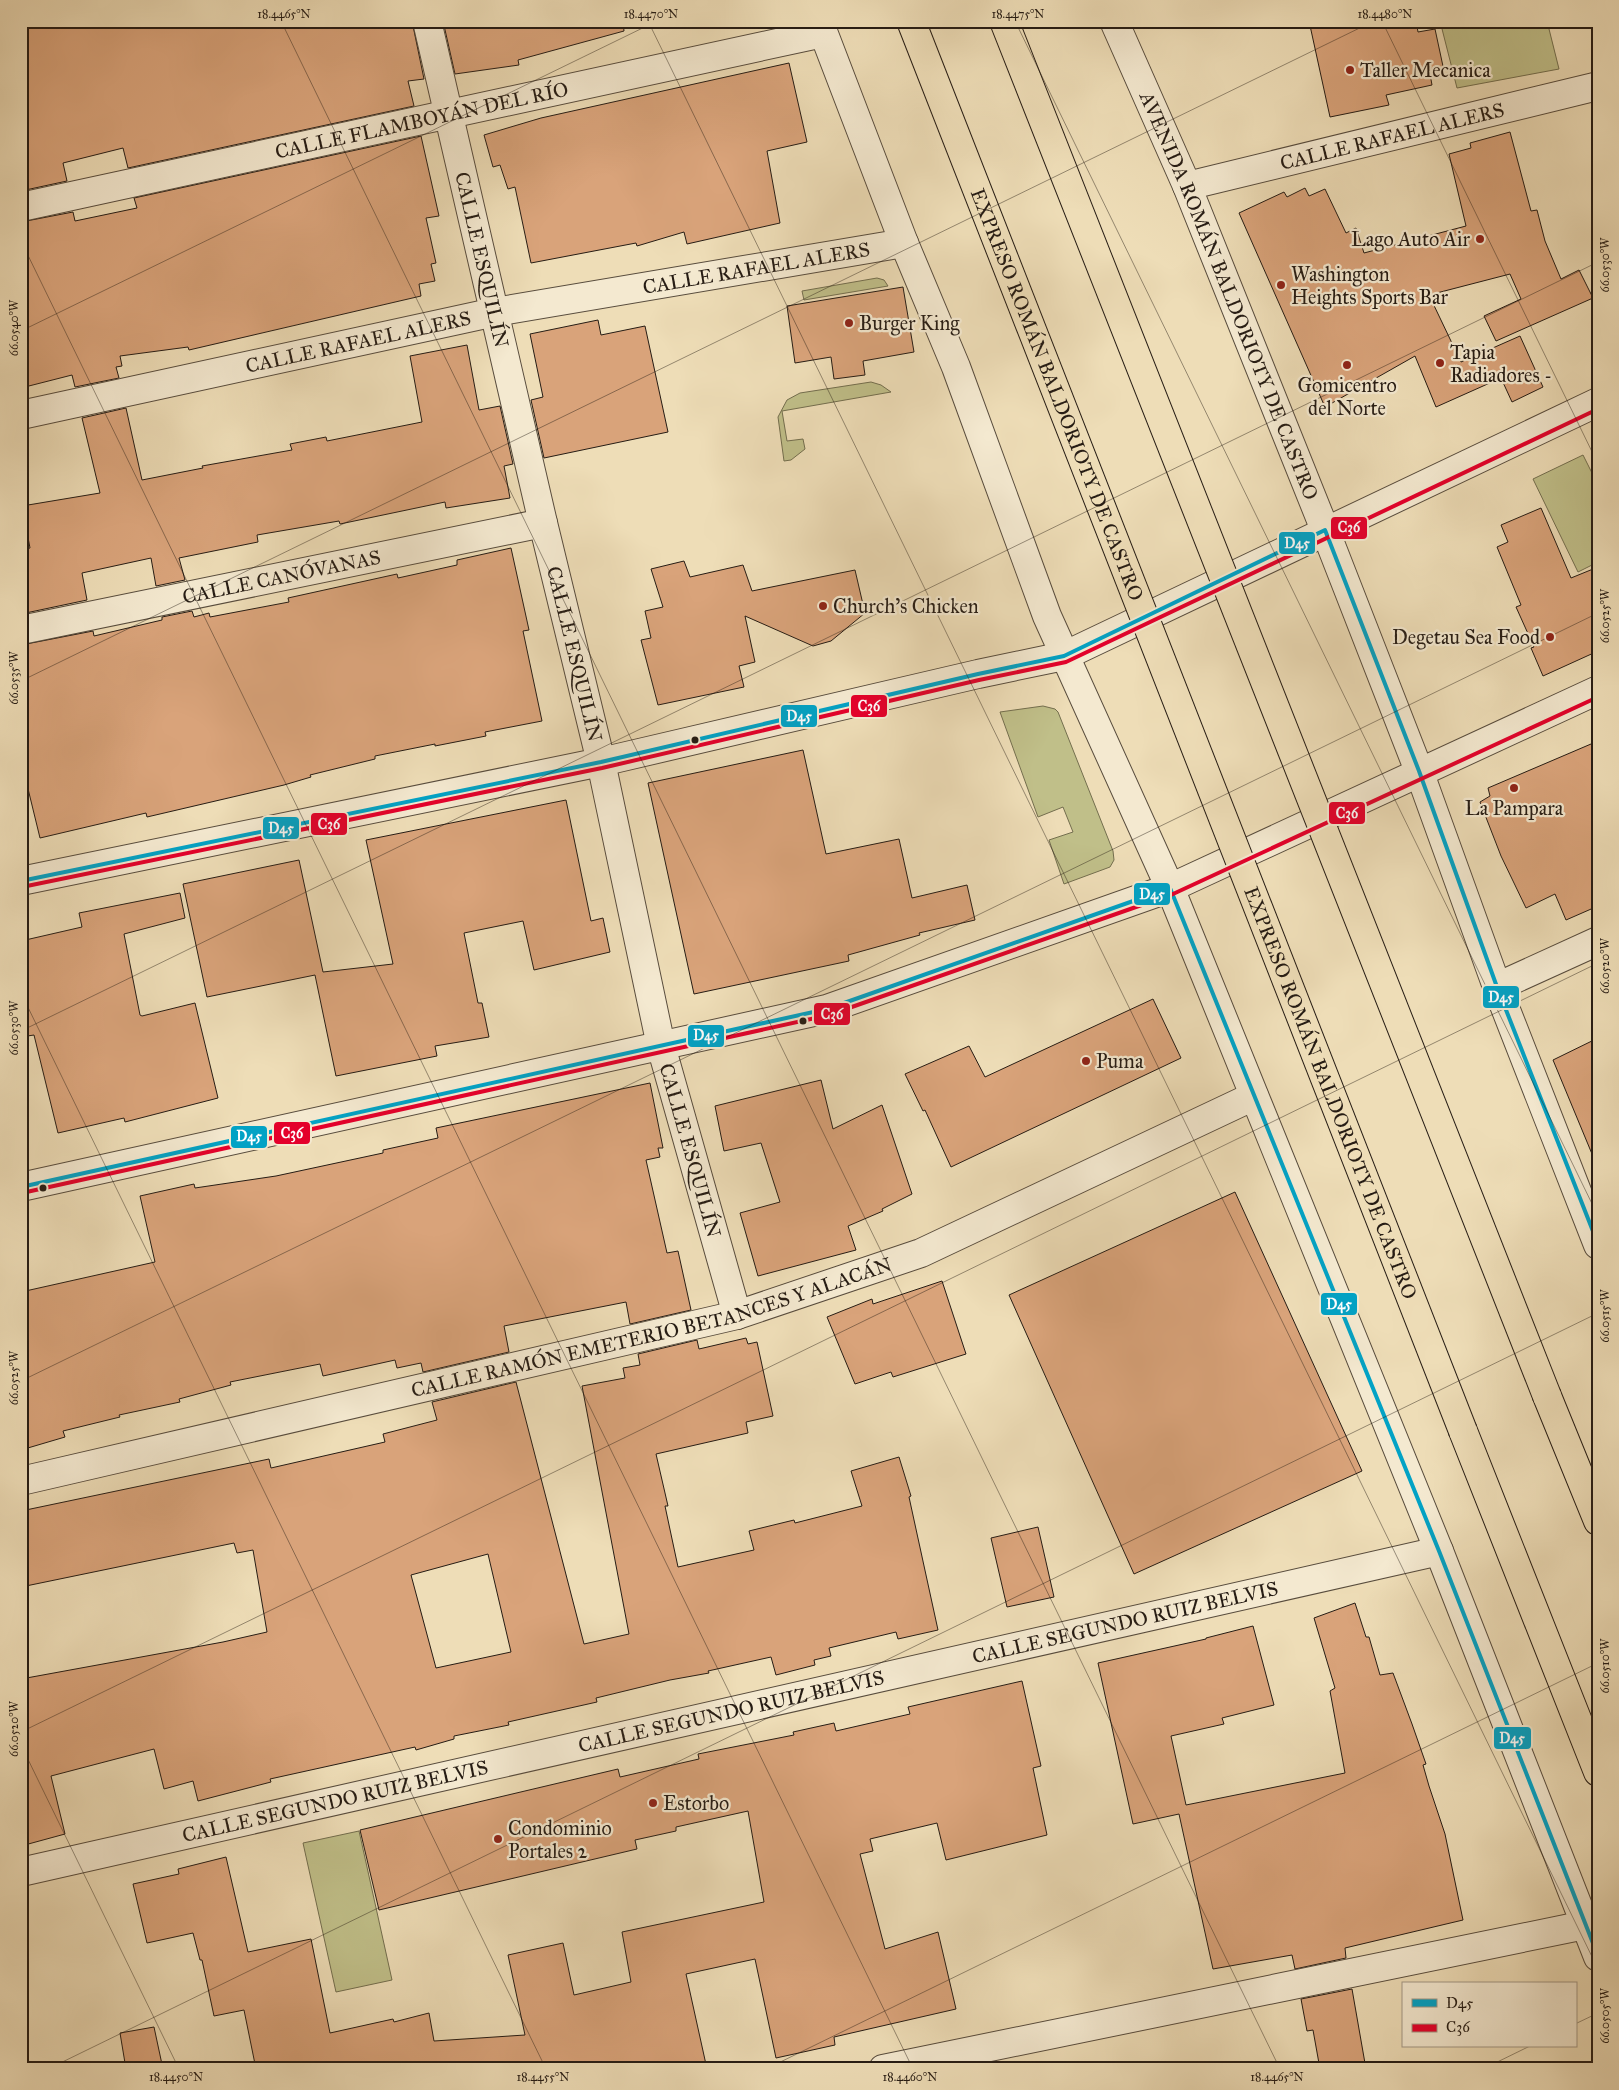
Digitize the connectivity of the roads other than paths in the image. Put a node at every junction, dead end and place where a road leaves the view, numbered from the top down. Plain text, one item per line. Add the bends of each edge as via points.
1 (427, 21) edge
2 (911, 21) edge
3 (1004, 21) edge
4 (1114, 21) edge
5 (821, 27) edge
6 (1598, 86) edge
7 (449, 113) junction
8 (1187, 186) junction
9 (21, 207) edge
10 (904, 243) junction
11 (495, 312) junction
12 (1598, 402) edge
13 (21, 415) edge
14 (543, 524) junction
15 (1326, 530) junction
16 (21, 630) edge
17 (1064, 656) junction
18 (1598, 690) edge
19 (601, 762) junction
20 (1419, 771) junction
21 (21, 881) edge
22 (1170, 888) junction
23 (1598, 940) edge
24 (1497, 987) junction
25 (661, 1046) junction
26 (1254, 1096) junction
27 (21, 1186) edge
28 (1598, 1245) edge
29 (737, 1315) junction
30 (21, 1481) edge
31 (1598, 1521) edge
32 (1439, 1551) junction
33 (1598, 1772) edge
34 (21, 1872) edge
35 (1585, 1925) junction
36 (1598, 1957) edge
37 (883, 2069) edge

1 - 7 street, CALLE ESQUILÍN
2 - 33 highway, EXPRESO ROMÁN BALDORIOTY DE CASTRO, bridge
3 - 31 highway, bridge
4 - 8 street, AVENIDA ROMÁN BALDORIOTY DE CASTRO
5 - 7 street, CALLE FLAMBOYÁN DEL RÍO
5 - 10 street
6 - 8 street, CALLE RAFAEL ALERS
7 - 9 street, CALLE FLAMBOYÁN DEL RÍO
7 - 11 street, CALLE ESQUILÍN
8 - 15 street, AVENIDA ROMÁN BALDORIOTY DE CASTRO
10 - 11 street, CALLE RAFAEL ALERS
10 - 17 street via 956,367
11 - 13 street, CALLE RAFAEL ALERS
11 - 14 street, CALLE ESQUILÍN
12 - 15 street
14 - 16 street, CALLE CANÓVANAS
14 - 19 street, CALLE ESQUILÍN
15 - 17 street
15 - 20 street, AVENIDA ROMÁN BALDORIOTY DE CASTRO
17 - 19 street
17 - 22 street
18 - 20 street
19 - 21 street
19 - 25 street, CALLE ESQUILÍN
20 - 22 street
20 - 24 street, AVENIDA ROMÁN BALDORIOTY DE CASTRO
22 - 25 street via 827,1010
22 - 26 street
23 - 24 street
24 - 28 street, AVENIDA ROMÁN BALDORIOTY DE CASTRO
25 - 27 street
25 - 29 street, CALLE ESQUILÍN
26 - 29 street, CALLE RAMÓN EMETERIO BETANCES Y ALACÁN via 921,1253
26 - 32 street
29 - 30 street, CALLE RAMÓN EMETERIO BETANCES Y ALACÁN
32 - 34 street, CALLE SEGUNDO RUIZ BELVIS
32 - 35 street
35 - 36 street
35 - 37 street

